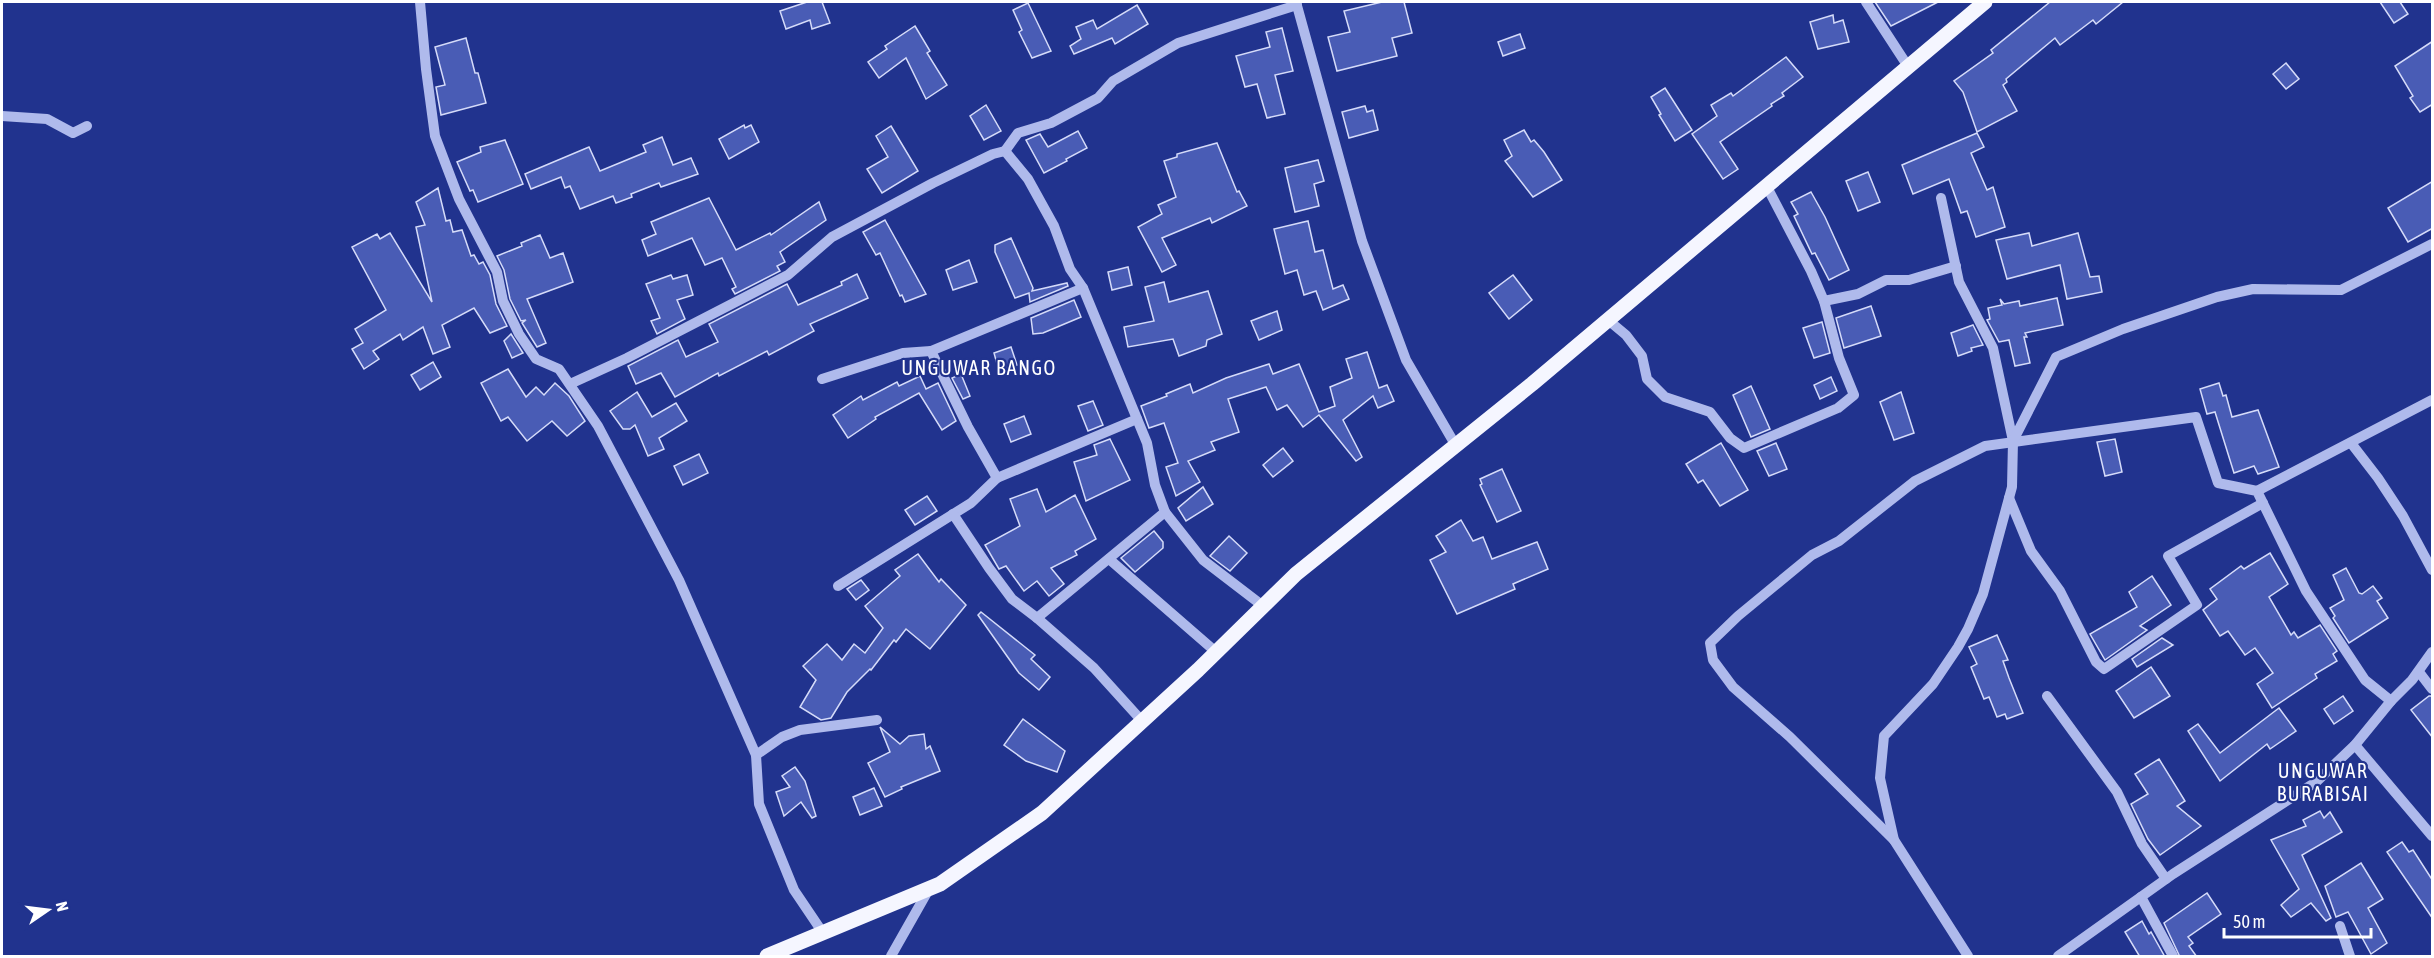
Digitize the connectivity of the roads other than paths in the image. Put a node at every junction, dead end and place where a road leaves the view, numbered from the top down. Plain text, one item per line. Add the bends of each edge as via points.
1 (420, 2) edge
2 (1866, 2) edge
3 (1985, 2) edge
4 (1296, 3) edge
5 (1970, 7) edge
6 (1909, 68) junction
7 (2, 116) edge
8 (87, 126) dead end
9 (1005, 151) junction
10 (1767, 187) junction
11 (1941, 198) dead end
12 (2433, 244) edge
13 (1956, 266) junction
14 (1083, 288) junction
15 (1824, 300) junction
16 (1608, 320) junction
17 (930, 351) junction
18 (822, 379) dead end
19 (570, 384) junction
20 (2433, 400) edge
21 (1137, 419) junction
22 (2013, 441) junction
23 (2350, 443) junction
24 (1456, 446) junction
25 (997, 478) junction
26 (2257, 491) junction
27 (2009, 498) junction
28 (2263, 503) junction
29 (1165, 512) junction
30 (953, 514) junction
31 (1109, 559) junction
32 (2433, 570) edge
33 (838, 586) dead end
34 (1263, 606) junction
35 (1037, 618) junction
36 (1216, 652) junction
37 (2433, 652) edge
38 (2419, 672) junction
39 (2433, 689) edge
40 (2047, 696) dead end
41 (2391, 701) junction
42 (877, 720) dead end
43 (1142, 721) junction
44 (2355, 745) junction
45 (756, 755) junction
46 (2433, 836) edge
47 (1894, 840) junction
48 (2166, 879) junction
49 (929, 889) junction
50 (2141, 897) junction
51 (2340, 926) dead end
52 (823, 933) junction
53 (767, 957) edge
54 (891, 957) edge
55 (1968, 957) edge
56 (2058, 957) edge
57 (2173, 957) edge
58 (2350, 957) edge

1 - 19 street via 435,136 459,199 497,272 503,301 519,334 536,359 559,369
2 - 6 street
3 - 5 main road
4 - 9 street via 1179,43 1113,81 1098,98 1051,123 1018,133
4 - 24 street via 1362,242 1406,360
5 - 6 main road
6 - 10 main road
7 - 8 street via 47,119 73,133
9 - 14 street via 1028,179
9 - 19 street via 933,183 832,237 788,275
10 - 15 street
10 - 16 main road
11 - 13 street
12 - 22 street via 2341,290 2253,289 2217,297 2056,357
13 - 15 street via 1909,280 1886,280 1858,294
13 - 22 street via 1959,282 1992,348
14 - 17 street
14 - 21 street
15 - 16 street via 1839,358 1854,395 1838,408 1744,448 1730,438 1710,412 1665,397 1647,379 1642,356
16 - 24 main road
17 - 18 street via 903,353
17 - 25 street
19 - 45 street via 598,426 679,580
20 - 23 street
21 - 25 street
21 - 29 street
22 - 26 street via 2196,417 2218,483
22 - 27 street
22 - 47 street via 1985,446 1916,481 1839,541 1812,555 1710,643 1713,660 1733,687 1790,737
23 - 26 street
23 - 32 street via 2403,516
24 - 34 main road via 1296,574
25 - 30 street
26 - 28 street
27 - 28 street via 2031,551 2060,591 2096,662 2104,669 2197,605 2168,556
27 - 47 street via 1983,594 1958,647 1933,684 1884,736 1880,778
28 - 41 street via 2306,591 2365,680
29 - 31 street
29 - 34 street via 1203,560
30 - 33 street
30 - 35 street via 1012,599
31 - 35 street
31 - 36 street
34 - 36 main road
35 - 43 street via 1094,668
36 - 43 main road
37 - 38 street
38 - 39 street
38 - 41 street
40 - 48 street via 2117,792 2142,843
41 - 44 street
42 - 45 street via 800,730 782,736
43 - 49 main road via 1042,813
44 - 46 street
44 - 48 street via 2316,782
45 - 52 street via 759,804 794,890
47 - 55 street
48 - 50 street
49 - 52 main road
49 - 54 street
50 - 56 street
50 - 57 street
51 - 58 street
52 - 53 main road

